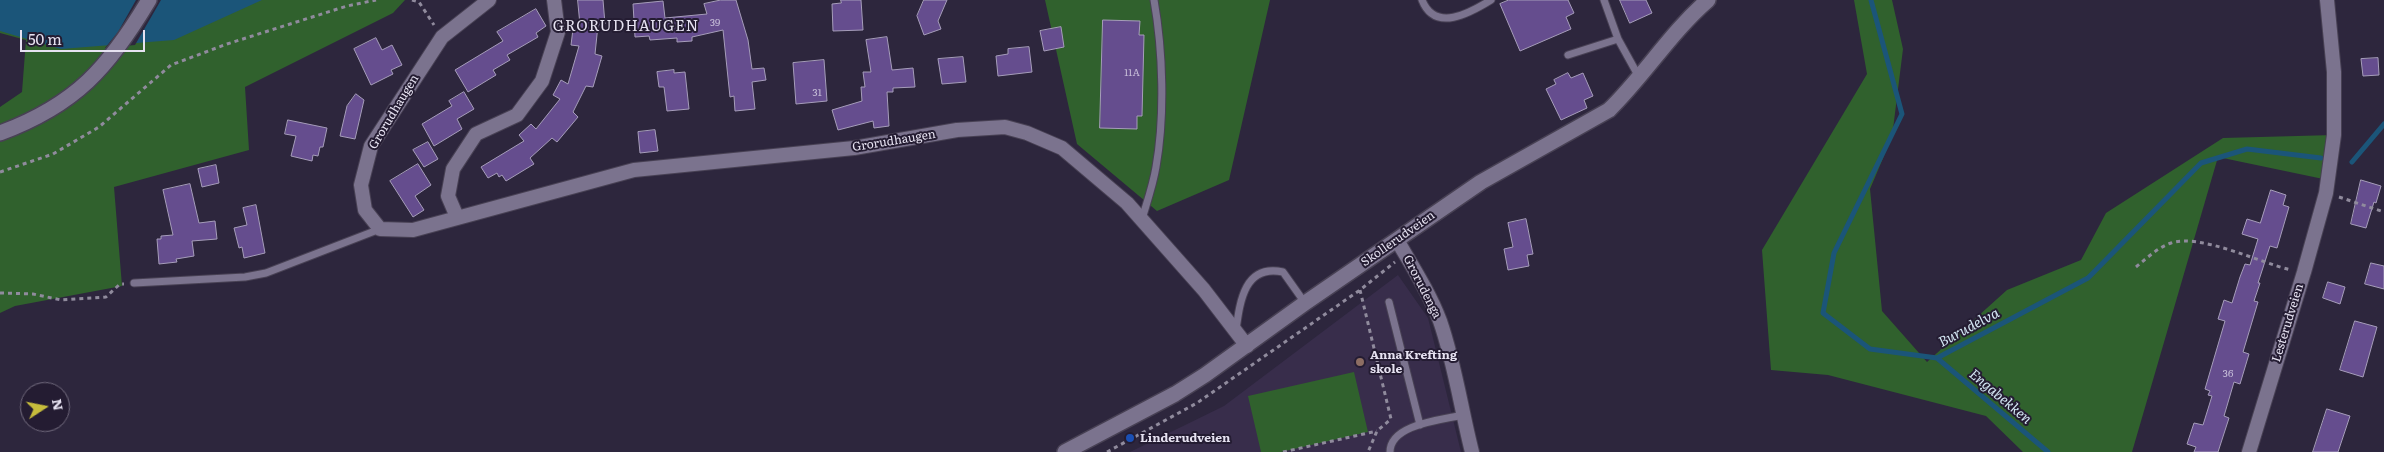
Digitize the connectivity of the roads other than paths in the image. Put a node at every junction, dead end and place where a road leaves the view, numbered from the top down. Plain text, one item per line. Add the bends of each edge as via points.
1 (149, 0) edge
2 (489, 0) edge
3 (554, 0) edge
4 (1154, 0) edge
5 (1422, 0) edge
6 (1491, 0) edge
7 (1604, 0) edge
8 (1708, 0) edge
9 (2327, 0) edge
10 (1618, 39) junction
11 (1568, 55) dead end
12 (1639, 77) junction
13 (0, 133) edge
14 (457, 217) junction
15 (1142, 219) junction
16 (380, 229) junction
17 (1396, 240) junction
18 (134, 283) road end
19 (1389, 302) dead end
20 (1305, 303) junction
21 (1236, 331) junction
22 (1247, 346) junction
23 (1463, 415) junction
24 (1420, 425) junction
25 (1065, 452) edge
26 (1390, 452) edge
27 (1472, 452) edge
28 (2248, 452) edge

1 - 13 street via 128,35 100,71 81,88 55,106
2 - 16 street, Grorudhaugen via 442,37 371,146 361,184 365,210
3 - 14 street via 558,32 542,81 516,115 476,134 453,169 448,196
4 - 15 lane via 1159,28 1160,134 1156,168
5 - 6 lane via 1432,15 1442,18 1468,14
7 - 10 lane
8 - 12 street, Skollerudveien
9 - 28 street, Lesterudveien via 2334,72 2334,126 2326,193
10 - 11 lane
10 - 12 lane
12 - 17 street, Skollerudveien via 1609,110 1590,123 1481,182
14 - 15 street, Grorudhaugen via 634,170 854,148 957,130 1006,127 1062,148 1127,202
14 - 16 street, Grorudhaugen via 413,230
15 - 21 street, Grorudhaugen
16 - 18 lane via 266,274
17 - 20 street, Skollerudveien
17 - 23 street, Grorudenga via 1439,320
19 - 24 lane
20 - 21 lane via 1282,272 1270,269 1259,272 1244,290
20 - 22 street, Skollerudveien
21 - 22 street, Grorudhaugen
22 - 25 street, Skollerudveien via 1174,394
23 - 24 lane
23 - 27 street, Grorudenga
24 - 26 lane via 1400,433 1394,439

